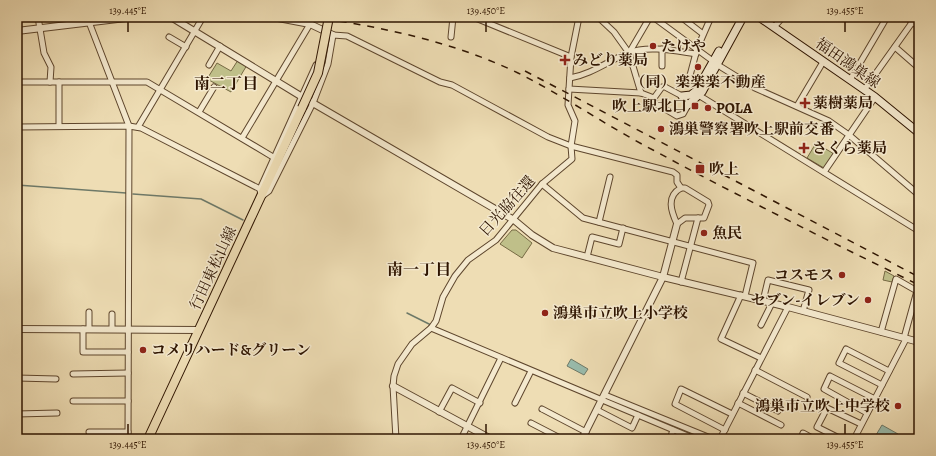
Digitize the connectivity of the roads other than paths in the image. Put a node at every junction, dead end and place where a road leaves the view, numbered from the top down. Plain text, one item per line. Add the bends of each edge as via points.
1 (38, 17) edge
2 (134, 17) edge
3 (171, 17) edge
4 (203, 17) edge
5 (273, 17) edge
6 (329, 17) edge
7 (453, 17) edge
8 (473, 17) edge
9 (579, 17) edge
10 (598, 17) edge
11 (650, 17) edge
12 (653, 17) edge
13 (681, 17) edge
14 (711, 17) edge
15 (738, 17) edge
16 (744, 17) edge
17 (759, 17) edge
18 (783, 17) edge
19 (887, 17) edge
20 (906, 17) edge
21 (916, 17) edge
22 (89, 20) edge
23 (912, 22) junction
24 (310, 24) junction
25 (774, 27) junction
26 (919, 27) edge
27 (39, 28) junction
28 (322, 30) junction
29 (17, 31) edge
30 (195, 32) junction
31 (704, 34) junction
32 (333, 35) junction
33 (169, 37) dead end
34 (451, 37) dead end
35 (220, 46) junction
36 (895, 47) junction
37 (186, 48) junction
38 (662, 49) junction
39 (696, 52) junction
40 (629, 53) junction
41 (571, 57) junction
42 (823, 62) junction
43 (715, 63) junction
44 (209, 65) dead end
45 (662, 66) dead end
46 (919, 68) edge
47 (570, 78) junction
48 (276, 80) junction
49 (850, 80) junction
50 (17, 82) edge
51 (50, 82) junction
52 (59, 82) junction
53 (113, 82) junction
54 (688, 83) dead end
55 (214, 87) dead end
56 (569, 89) junction
57 (160, 90) junction
58 (864, 90) junction
59 (641, 93) junction
60 (682, 96) junction
61 (700, 96) junction
62 (303, 97) junction
63 (875, 97) junction
64 (654, 98) junction
65 (313, 103) junction
66 (688, 105) junction
67 (798, 106) junction
68 (199, 112) junction
69 (59, 126) junction
70 (129, 126) junction
71 (17, 127) edge
72 (138, 128) junction
73 (919, 133) edge
74 (849, 135) junction
75 (242, 138) junction
76 (572, 146) junction
77 (273, 157) junction
78 (824, 172) junction
79 (610, 177) dead end
80 (542, 184) junction
81 (681, 188) junction
82 (260, 193) junction
83 (919, 195) edge
84 (698, 218) junction
85 (514, 220) junction
86 (599, 222) junction
87 (676, 224) junction
88 (623, 228) junction
89 (919, 231) edge
90 (673, 242) junction
91 (690, 246) junction
92 (586, 257) junction
93 (663, 277) junction
94 (681, 282) junction
95 (743, 296) junction
96 (763, 301) junction
97 (772, 303) junction
98 (788, 307) junction
99 (803, 311) junction
100 (90, 312) dead end
101 (112, 314) dead end
102 (761, 325) dead end
103 (431, 328) junction
104 (17, 329) edge
105 (86, 329) junction
106 (112, 329) junction
107 (128, 329) junction
108 (199, 330) junction
109 (881, 332) junction
110 (919, 335) edge
111 (905, 339) junction
112 (918, 342) edge
113 (128, 352) junction
114 (502, 358) junction
115 (761, 358) junction
116 (755, 370) junction
117 (531, 371) junction
118 (889, 371) junction
119 (128, 373) junction
120 (73, 374) dead end
121 (17, 378) edge
122 (56, 379) dead end
123 (882, 385) junction
124 (393, 386) junction
125 (743, 393) junction
126 (806, 397) dead end
127 (604, 398) junction
128 (874, 399) junction
129 (73, 401) dead end
130 (128, 401) junction
131 (480, 403) junction
132 (515, 403) dead end
133 (738, 403) junction
134 (542, 409) dead end
135 (597, 410) junction
136 (778, 411) dead end
137 (439, 412) junction
138 (57, 413) dead end
139 (867, 413) junction
140 (17, 414) edge
141 (732, 414) junction
142 (638, 415) junction
143 (531, 423) dead end
144 (861, 424) junction
145 (781, 425) dead end
146 (468, 427) junction
147 (673, 430) junction
148 (725, 430) junction
149 (89, 432) dead end
150 (128, 432) junction
151 (586, 432) junction
152 (856, 438) edge
153 (128, 439) edge
154 (148, 439) edge
155 (396, 439) edge
156 (462, 439) edge
157 (491, 439) edge
158 (562, 439) edge
159 (582, 439) edge
160 (670, 439) edge
161 (695, 439) edge
162 (713, 439) edge
163 (720, 439) edge
164 (801, 439) edge
165 (814, 439) edge
166 (840, 439) edge

1 - 27 street
2 - 22 street
3 - 30 street
4 - 30 street
5 - 24 street
6 - 82 main road, 行田東松山線, bridge via 318,73
7 - 34 street
8 - 41 street
9 - 41 street, 日光脇往還
10 - 40 street via 614,32
11 - 40 street
12 - 39 street
13 - 31 street
14 - 31 street
15 - 43 main road
16 - 43 main road
17 - 25 main road, 福田鴻巣線
18 - 25 street
19 - 49 street
20 - 23 street
21 - 23 street
22 - 27 street
22 - 53 street
23 - 26 street
23 - 36 street
24 - 28 street
24 - 48 street
25 - 42 main road, 福田鴻巣線
27 - 29 street
27 - 51 street via 44,53 51,67
28 - 32 street
28 - 62 street via 315,68
30 - 35 street
30 - 37 street
31 - 39 street
32 - 65 street via 328,64
32 - 76 street via 347,36 440,82 452,85 519,122
33 - 37 street
35 - 44 street
35 - 48 street
36 - 46 street
36 - 58 street
37 - 57 street
38 - 39 street
38 - 40 street
38 - 45 street
39 - 43 street
39 - 54 street
40 - 47 street via 585,75
40 - 59 street
41 - 47 street, 日光脇往還
42 - 49 main road, 福田鴻巣線
42 - 67 street
43 - 60 main road via 695,93
43 - 61 main road
43 - 67 street via 755,88
47 - 56 street, 日光脇往還
48 - 62 street
48 - 75 street
49 - 58 main road, 福田鴻巣線
50 - 51 street
51 - 52 street
52 - 53 street
52 - 69 street
53 - 57 street via 147,82
53 - 70 street
55 - 68 street
56 - 59 street
56 - 76 street, 日光脇往還 via 568,105 575,121
57 - 68 street
57 - 72 street
58 - 63 main road, 福田鴻巣線
59 - 64 street
60 - 64 street via 662,87
60 - 66 street
61 - 66 main road
61 - 78 street
62 - 65 street
62 - 77 street
63 - 73 main road, 福田鴻巣線
63 - 74 street
64 - 66 street via 655,103 677,116 683,114
65 - 82 street via 269,191
65 - 85 street
67 - 74 street
68 - 75 street
69 - 70 street
69 - 71 street
70 - 72 street
70 - 107 street
72 - 82 street
74 - 78 street
74 - 83 street
75 - 77 street
76 - 80 street, 日光脇往還 via 572,159
76 - 81 street via 673,172 677,175 677,182
77 - 82 street
78 - 89 street
79 - 86 street
80 - 85 street, 日光脇往還
80 - 86 street via 583,218
81 - 84 street via 708,202 706,215 702,219
81 - 87 street via 674,194 670,205
82 - 108 main road, 行田東松山線
84 - 87 street via 685,218
84 - 91 street
85 - 92 street via 553,248
85 - 103 street, 日光脇往還 via 496,240 468,260 455,276 443,297 436,321
86 - 88 street
87 - 90 street
88 - 90 street
88 - 92 street via 619,244 592,237
90 - 91 street
90 - 93 street
91 - 94 street
91 - 95 street via 753,263
92 - 93 street
93 - 94 street
93 - 127 street
94 - 95 street
95 - 96 street
95 - 115 street via 721,339
96 - 97 street
96 - 99 street via 768,280 809,290
97 - 98 street
97 - 102 street
98 - 99 street
98 - 115 street
99 - 109 street
100 - 105 street
101 - 106 street
103 - 114 street
103 - 124 street, 日光脇往還 via 412,344 398,364
104 - 105 street
105 - 106 street
105 - 113 street via 83,352
106 - 107 street
107 - 108 street
107 - 113 street
108 - 154 main road, 行田東松山線
109 - 111 street
109 - 111 street via 896,279 917,291
110 - 112 street
111 - 112 street
111 - 118 street
113 - 119 street
114 - 117 street
114 - 131 street
115 - 116 street
116 - 125 street
116 - 126 street
117 - 127 street
117 - 132 street
118 - 123 street
118 - 123 street via 846,349 839,363
119 - 120 street
119 - 130 street
121 - 122 street
123 - 128 street
124 - 137 street
124 - 155 street, 日光脇往還
125 - 133 street
125 - 136 street
127 - 135 street
127 - 142 street
127 - 162 street
128 - 139 street
128 - 139 street via 830,376 824,389
129 - 130 street
130 - 150 street
131 - 137 street via 452,388
131 - 146 street
133 - 141 street
133 - 145 street
134 - 151 street
135 - 142 street via 632,428
135 - 151 street
137 - 146 street
138 - 140 street
139 - 144 street
141 - 148 street
141 - 148 street via 681,389 675,404
142 - 147 street
143 - 158 street
144 - 152 street
144 - 166 street via 827,408 817,427
146 - 156 street
146 - 157 street
147 - 160 street
147 - 161 street
148 - 163 street
149 - 150 street
150 - 153 street
151 - 159 street
164 - 165 street via 803,433

